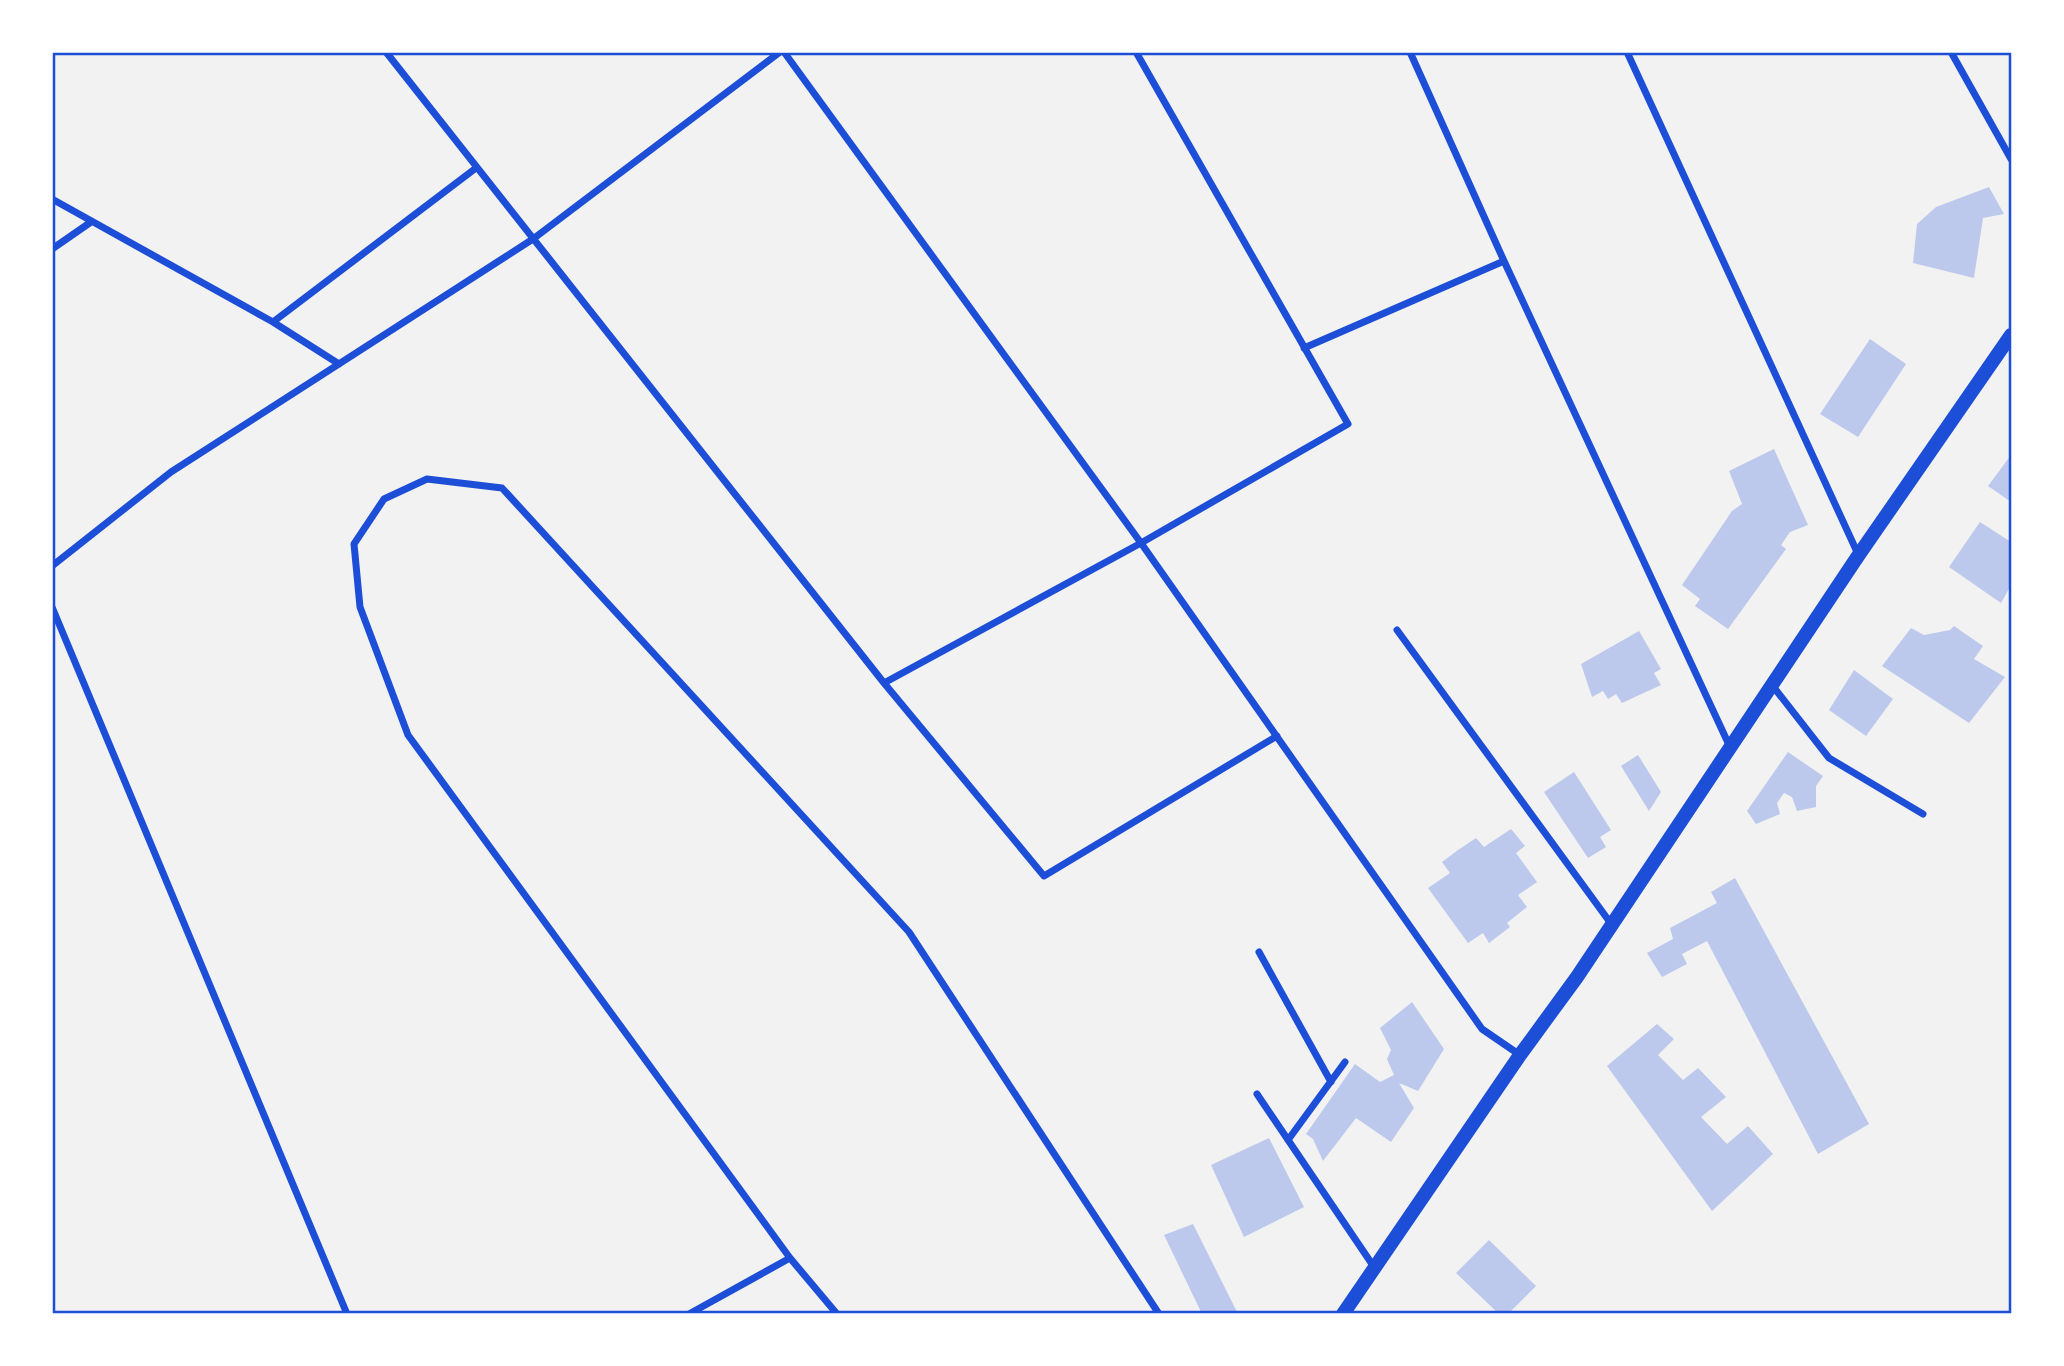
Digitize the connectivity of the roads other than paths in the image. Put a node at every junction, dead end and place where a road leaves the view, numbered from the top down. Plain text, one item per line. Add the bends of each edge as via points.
1 (386, 52) edge
2 (782, 52) edge
3 (1136, 52) edge
4 (1410, 52) edge
5 (1627, 52) edge
6 (1951, 52) edge
7 (2011, 159) edge
8 (475, 168) junction
9 (52, 199) edge
10 (90, 222) junction
11 (533, 239) junction
12 (52, 249) edge
13 (1504, 261) junction
14 (274, 323) junction
15 (2011, 335) edge
16 (1304, 348) junction
17 (339, 364) junction
18 (1141, 543) junction
19 (1858, 555) junction
20 (52, 566) edge
21 (52, 607) edge
22 (1397, 630) dead end
23 (884, 682) junction
24 (1772, 684) junction
25 (1277, 736) junction
26 (1730, 747) junction
27 (1923, 814) dead end
28 (1612, 925) junction
29 (1259, 952) dead end
30 (1520, 1055) junction
31 (1345, 1062) dead end
32 (1331, 1082) junction
33 (1257, 1094) dead end
34 (1288, 1140) junction
35 (790, 1258) junction
36 (1374, 1268) junction
37 (347, 1314) edge
38 (689, 1314) edge
39 (837, 1314) edge
40 (1159, 1314) edge
41 (1343, 1314) edge

1 - 8 street
2 - 11 street
2 - 18 street
3 - 16 street
4 - 13 street
5 - 19 street
6 - 7 street
8 - 11 street
8 - 14 street
9 - 10 street
10 - 12 street
10 - 14 street
11 - 17 street
11 - 23 street
13 - 16 street
13 - 26 street
14 - 17 street
15 - 19 main road
16 - 18 street via 1348,424
17 - 20 street via 171,472
18 - 23 street
18 - 25 street
19 - 24 main road
21 - 37 street
22 - 28 street
23 - 25 street via 1044,876
24 - 26 main road
24 - 27 street via 1829,758
25 - 30 street via 1482,1029
26 - 28 main road
28 - 30 main road
29 - 32 street
30 - 36 main road
31 - 32 street
32 - 34 street
33 - 34 street
34 - 36 street
35 - 38 street
35 - 39 street
35 - 40 street via 408,735 360,607 354,544 384,499 428,479 502,488 909,932
36 - 41 main road

